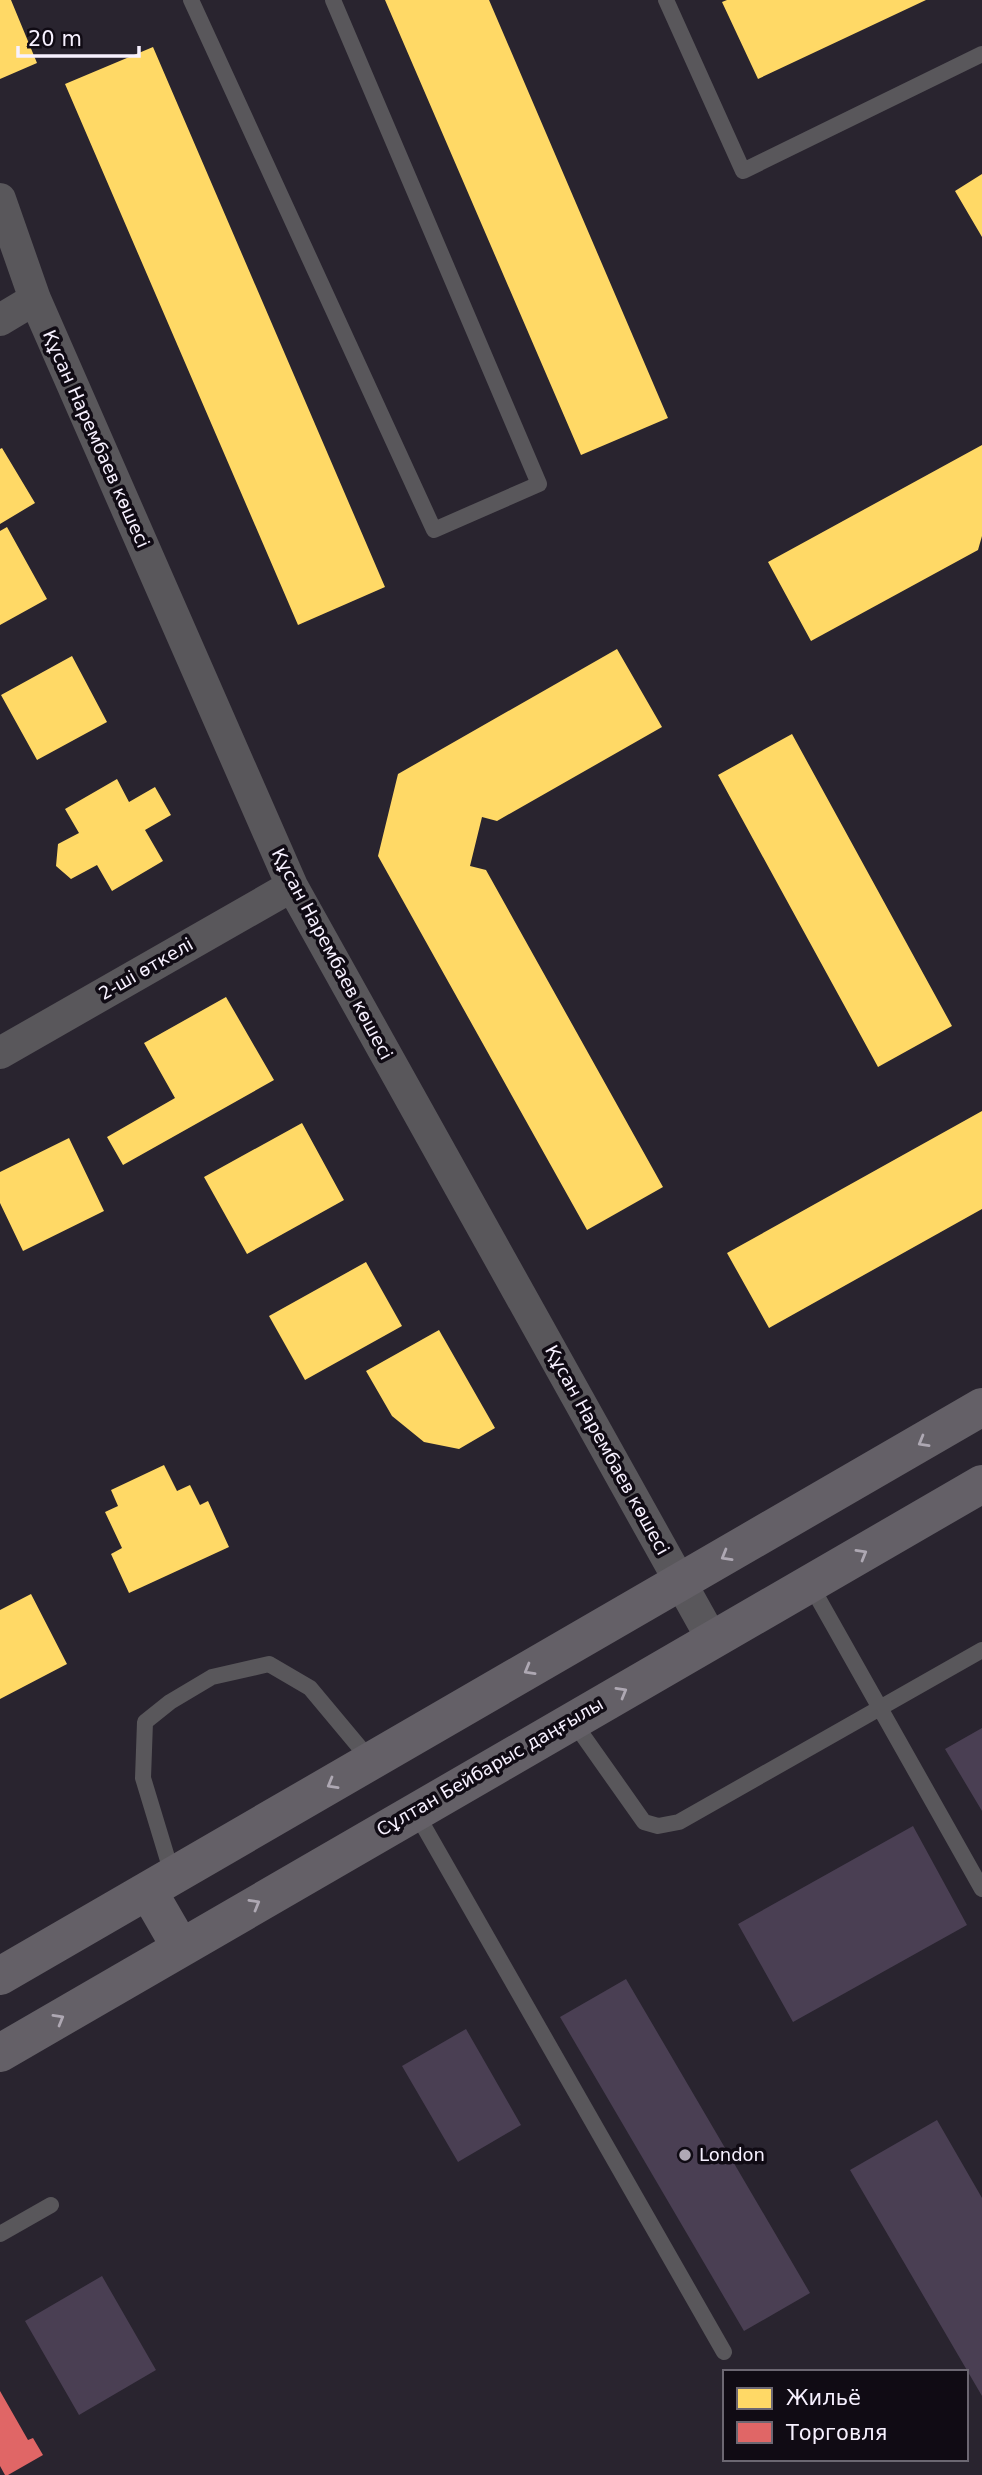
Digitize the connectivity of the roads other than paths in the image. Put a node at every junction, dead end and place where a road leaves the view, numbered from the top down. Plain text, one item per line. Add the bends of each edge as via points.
1 (191, 0) edge
2 (333, 0) edge
3 (666, 0) edge
4 (982, 54) edge
5 (0, 199) edge
6 (35, 299) junction
7 (0, 320) edge
8 (292, 886) junction
9 (0, 1052) edge
10 (982, 1408) edge
11 (982, 1484) edge
12 (680, 1582) junction
13 (810, 1584) junction
14 (712, 1639) junction
15 (982, 1650) edge
16 (880, 1708) junction
17 (572, 1720) junction
18 (372, 1761) junction
19 (415, 1811) junction
20 (160, 1884) junction
21 (982, 1889) edge
22 (181, 1948) junction
23 (0, 1976) edge
24 (0, 2053) edge
25 (51, 2205) dead end
26 (0, 2234) edge
27 (724, 2353) dead end

1 - 2 lane via 434,530 539,484
3 - 4 lane via 743,170
5 - 6 street, Құсан Нарембаев көшесі
6 - 7 street
6 - 8 street, Құсан Нарембаев көшесі
8 - 9 street, 2-ші өткелі
8 - 12 street, Құсан Нарембаев көшесі
10 -> 12 main road
13 -> 11 main road, Сұлтан Бейбарыс даңғылы
12 - 14 street, Құсан Нарембаев көшесі
12 -> 18 main road
13 - 14 main road, Сұлтан Бейбарыс даңғылы
13 - 16 lane
17 -> 14 main road, Сұлтан Бейбарыс даңғылы
15 - 16 lane
16 - 17 lane via 679,1822 658,1826 644,1822
16 - 21 lane
17 - 19 main road, Сұлтан Бейбарыс даңғылы
18 -> 20 main road
18 - 20 lane via 310,1688 269,1664 212,1677 145,1722 143,1778
22 -> 19 main road, Сұлтан Бейбарыс даңғылы
19 - 27 lane
20 - 22 main road
20 - 23 main road
24 -> 22 main road, Сұлтан Бейбарыс даңғылы
25 - 26 lane

